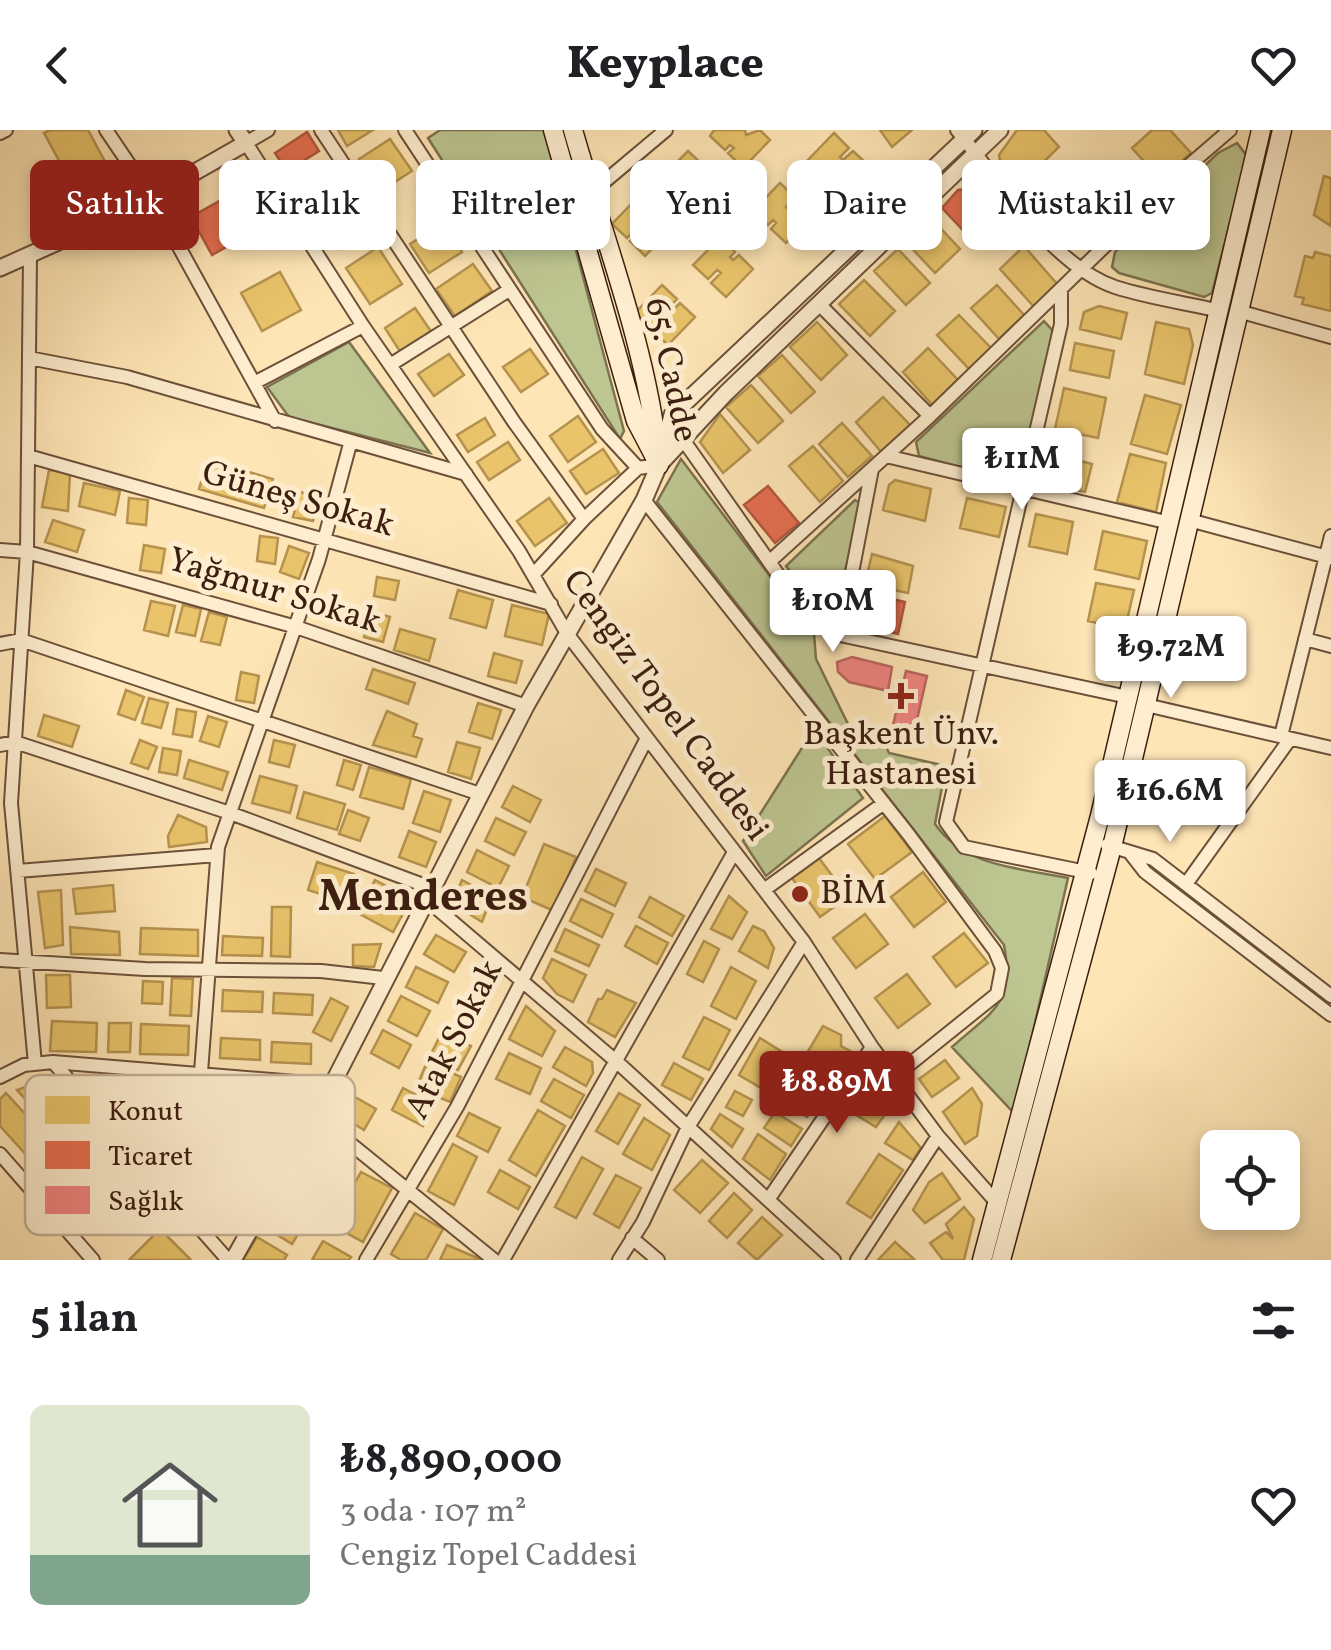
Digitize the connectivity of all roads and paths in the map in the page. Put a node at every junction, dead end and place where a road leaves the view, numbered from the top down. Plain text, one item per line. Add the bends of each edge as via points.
1 (106, 130) edge
2 (268, 130) edge
3 (322, 130) edge
4 (406, 130) edge
5 (553, 130) edge
6 (573, 130) edge
7 (666, 130) edge
8 (1000, 130) edge
9 (1230, 130) edge
10 (1262, 130) edge
11 (1282, 130) edge
12 (965, 133) edge
13 (242, 136) edge
14 (976, 154) junction
15 (126, 160) edge
16 (582, 160) edge
17 (199, 166) edge
18 (610, 177) edge
19 (43, 250) edge
20 (181, 250) edge
21 (607, 250) edge
22 (30, 256) junction
23 (0, 268) edge
24 (1080, 269) junction
25 (1061, 289) junction
26 (509, 290) junction
27 (818, 304) junction
28 (1229, 310) junction
29 (362, 326) junction
30 (450, 328) junction
31 (1331, 337) edge
32 (29, 358) junction
33 (390, 366) junction
34 (254, 383) junction
35 (672, 415) junction
36 (930, 416) junction
37 (275, 422) junction
38 (684, 442) junction
39 (350, 444) junction
40 (28, 456) junction
41 (886, 456) junction
42 (659, 466) junction
43 (638, 468) junction
44 (872, 468) junction
45 (466, 474) junction
46 (1022, 490) junction
47 (644, 500) junction
48 (584, 518) junction
49 (1180, 522) junction
50 (1331, 536) edge
51 (324, 540) junction
52 (0, 550) edge
53 (27, 552) junction
54 (1329, 557) edge
55 (769, 562) junction
56 (533, 576) junction
57 (551, 604) junction
58 (296, 626) junction
59 (568, 635) junction
60 (840, 635) junction
61 (1305, 638) junction
62 (21, 640) junction
63 (0, 644) edge
64 (1331, 646) edge
65 (979, 668) junction
66 (1128, 697) junction
67 (1146, 705) junction
68 (526, 706) junction
69 (264, 721) junction
70 (647, 738) junction
71 (1286, 738) junction
72 (15, 742) junction
73 (0, 745) edge
74 (1331, 748) edge
75 (480, 794) junction
76 (884, 803) junction
77 (230, 812) junction
78 (7, 829) edge
79 (1092, 840) junction
80 (1112, 847) junction
81 (732, 854) junction
82 (1131, 854) junction
83 (218, 855) junction
84 (18, 872) junction
85 (1084, 872) junction
86 (1104, 876) junction
87 (1186, 884) junction
88 (764, 890) junction
89 (430, 894) junction
90 (804, 942) junction
91 (0, 960) edge
92 (27, 962) junction
93 (209, 970) junction
94 (384, 978) junction
95 (520, 978) junction
96 (1331, 996) edge
97 (1331, 1015) edge
98 (872, 1047) junction
99 (52, 1062) junction
100 (617, 1062) junction
101 (35, 1064) junction
102 (201, 1072) junction
103 (64, 1075) edge
104 (231, 1075) edge
105 (337, 1075) edge
106 (895, 1076) junction
107 (0, 1077) edge
108 (688, 1127) junction
109 (938, 1136) junction
110 (355, 1146) edge
111 (0, 1154) edge
112 (25, 1182) edge
113 (409, 1189) junction
114 (768, 1200) junction
115 (1004, 1206) junction
116 (71, 1235) edge
117 (208, 1235) edge
118 (245, 1235) edge
119 (632, 1238) junction
120 (93, 1260) edge
121 (231, 1260) edge
122 (366, 1260) edge
123 (494, 1260) edge
124 (503, 1260) edge
125 (619, 1260) edge
126 (658, 1260) edge
127 (834, 1260) edge
128 (857, 1260) edge
129 (982, 1260) edge
130 (1001, 1260) edge

1 - 15 street
2 - 13 street
3 - 30 street
4 - 26 street
5 - 42 main road, 65. Cadde via 636,421
6 - 16 main road, 65. Cadde
7 - 18 street
8 - 14 street
9 - 24 street
10 - 28 main road
11 - 28 main road
12 - 14 street
12 - 35 street
13 - 17 street
13 - 29 street, Cengiz Topel Caddesi
14 - 24 street
14 - 27 street
19 - 22 street
20 - 34 street
21 - 42 main road, 65. Cadde via 654,421
22 - 23 street
22 - 32 street
24 - 25 street
24 - 28 street via 1114,286
25 - 36 street
25 - 46 street via 1062,324
26 - 30 street
26 - 43 street via 602,429
27 - 36 street
27 - 38 street
28 - 31 street
28 - 49 main road
29 - 33 street, Cengiz Topel Caddesi
29 - 34 street
30 - 33 street
30 - 48 street
32 - 37 street via 127,377
32 - 40 street
33 - 45 street, Cengiz Topel Caddesi
34 - 37 street
35 - 38 street
35 - 42 street
36 - 41 street
37 - 39 street
38 - 42 street
38 - 55 street
39 - 45 street
39 - 51 street
40 - 51 street, Güneş Sokak
40 - 53 street
41 - 44 street
41 - 46 street
42 - 43 street
42 - 47 street
43 - 48 street
44 - 55 street
44 - 60 street
45 - 56 street, Cengiz Topel Caddesi
46 - 49 street
46 - 65 street
47 - 59 street
47 - 76 street
48 - 56 street
49 - 54 street
49 - 66 main road
49 - 67 main road
50 - 54 street
51 - 57 street, Güneş Sokak
51 - 58 street
52 - 53 street, Yağmur Sokak
53 - 58 street, Yağmur Sokak
53 - 62 street
54 - 61 street
55 - 60 street via 808,618
56 - 57 street, Cengiz Topel Caddesi
57 - 59 street, Cengiz Topel Caddesi
58 - 68 street, Yağmur Sokak
58 - 69 street
59 - 68 street
59 - 70 street, Cengiz Topel Caddesi
60 - 65 street
61 - 64 street
61 - 71 street
62 - 63 street
62 - 69 street
62 - 72 street
65 - 66 street
65 - 85 street via 946,806 953,836 964,847
66 - 79 main road
67 - 71 street
67 - 80 main road
68 - 75 street
69 - 75 street
69 - 77 street
70 - 81 street, Cengiz Topel Caddesi
70 - 95 street, Atak Sokak
71 - 74 street
71 - 87 street
72 - 73 street
72 - 77 street
72 - 78 street
75 - 89 street
76 - 88 street
76 - 106 street via 1002,968 997,994 986,1006
77 - 83 street
77 - 89 street
78 - 84 street
79 - 80 street
79 - 85 main road
80 - 82 street
80 - 86 main road
81 - 88 street, Cengiz Topel Caddesi
81 - 100 street
82 - 87 street via 1153,859
82 - 97 street via 1145,872
83 - 84 street
83 - 93 street
84 - 92 street
85 - 86 street
85 - 115 main road
86 - 115 main road
87 - 96 street
88 - 90 street, Cengiz Topel Caddesi
89 - 94 street
89 - 95 street
90 - 98 street, Cengiz Topel Caddesi
90 - 108 street
91 - 92 street
92 - 93 street
92 - 101 street
93 - 94 street
93 - 102 street
94 - 105 street
95 - 100 street
95 - 113 street, Atak Sokak
98 - 106 street, Cengiz Topel Caddesi
98 - 114 street
99 - 101 street
99 - 102 street
99 - 103 street
100 - 108 street
100 - 124 street
101 - 107 street
102 - 104 street
106 - 109 street, Cengiz Topel Caddesi
108 - 114 street
108 - 119 street
109 - 115 street, Cengiz Topel Caddesi
109 - 128 street
110 - 113 street
111 - 112 street
113 - 122 street, Atak Sokak
113 - 123 street
114 - 127 street
115 - 129 main road
115 - 130 main road
116 - 120 street
117 - 121 street
118 - 121 street
119 - 125 street
119 - 126 street

